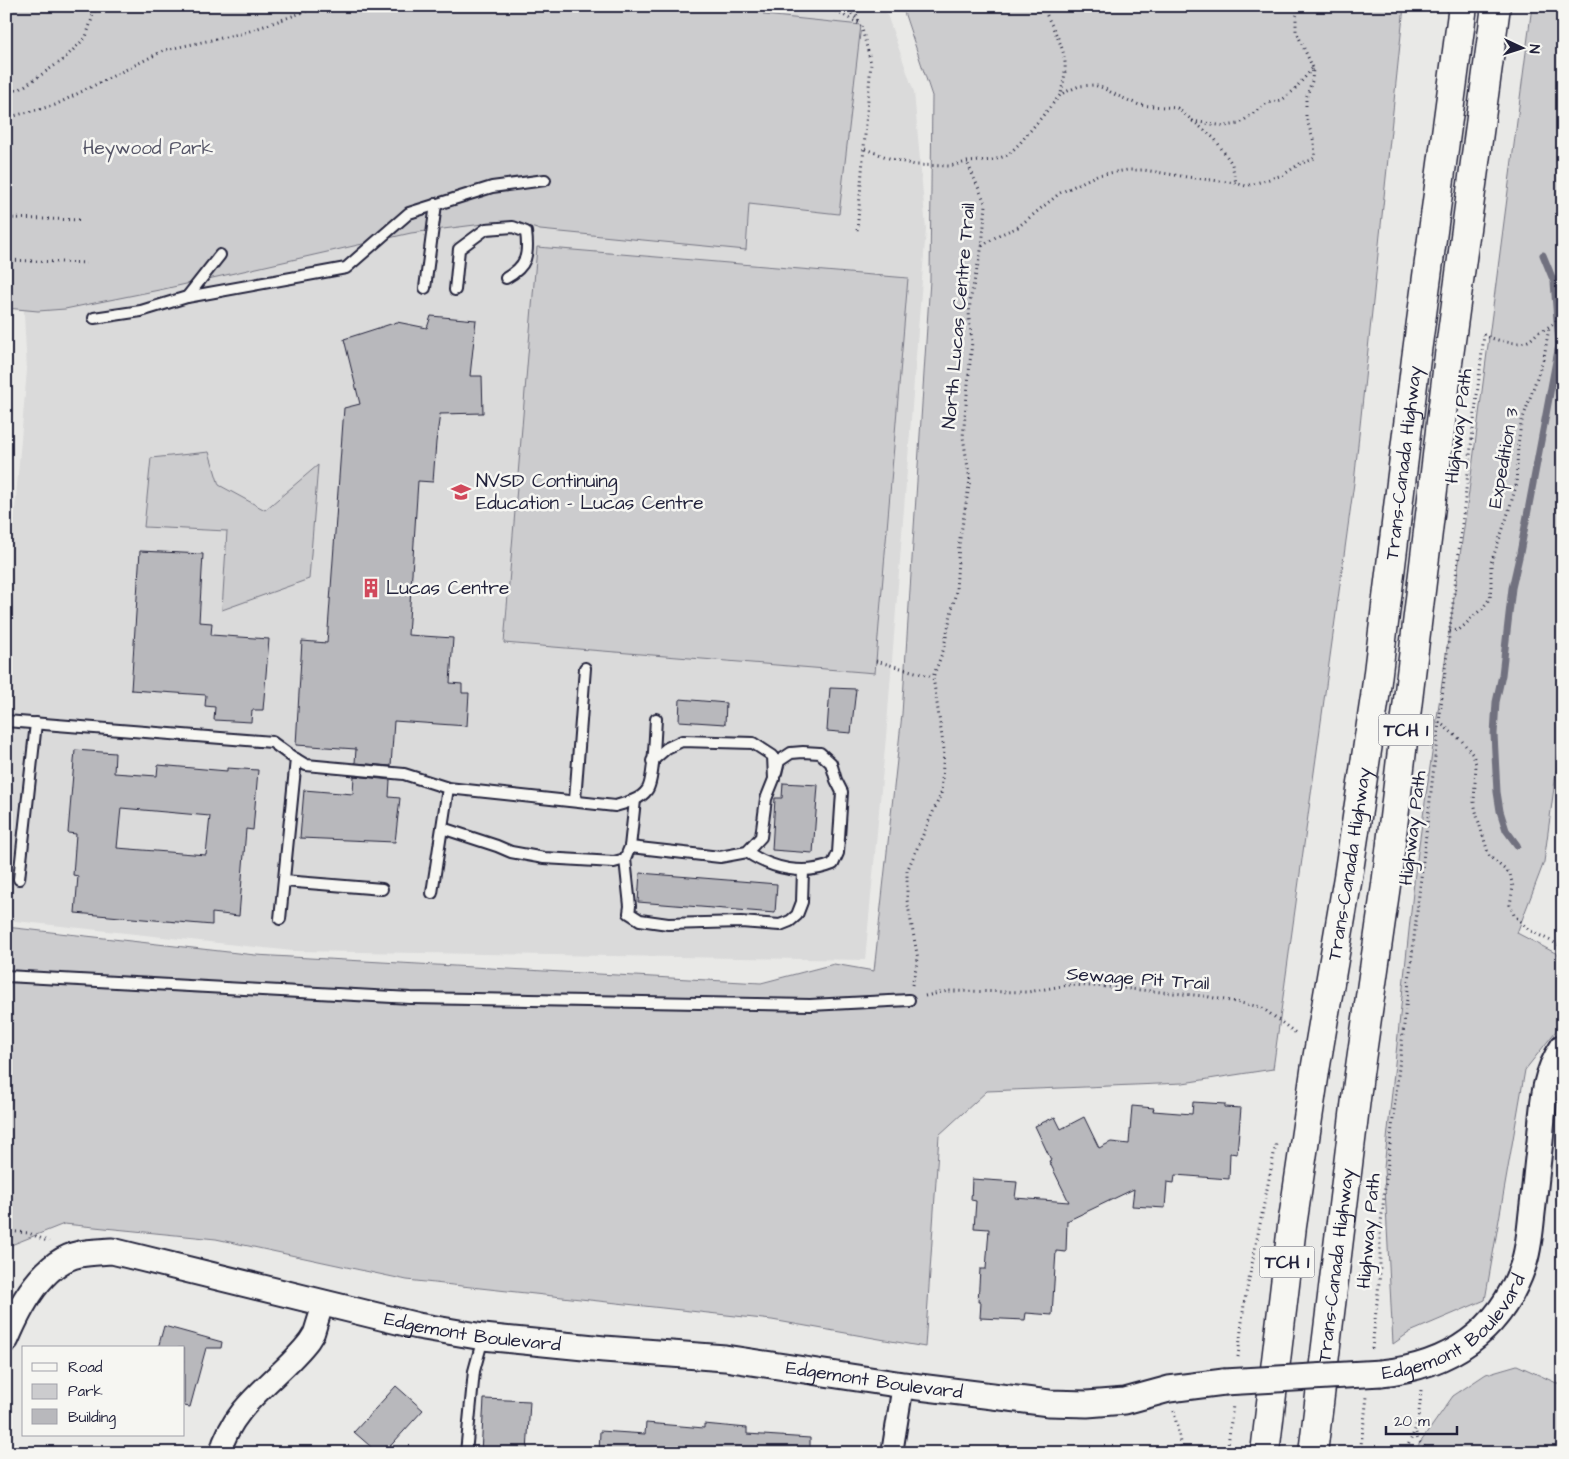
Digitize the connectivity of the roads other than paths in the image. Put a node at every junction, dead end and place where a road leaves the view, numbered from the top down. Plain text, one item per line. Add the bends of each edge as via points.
1 (1463, 6) edge
2 (1496, 6) edge
3 (545, 180) dead end
4 (436, 204) junction
5 (220, 255) dead end
6 (506, 278) dead end
7 (425, 288) dead end
8 (455, 290) dead end
9 (187, 298) junction
10 (94, 318) dead end
11 (585, 668) dead end
12 (656, 719) dead end
13 (6, 720) edge
14 (36, 723) junction
15 (296, 759) junction
16 (652, 761) junction
17 (774, 779) junction
18 (448, 788) junction
19 (575, 800) junction
20 (635, 800) junction
21 (442, 828) junction
22 (630, 847) junction
23 (747, 852) junction
24 (625, 860) junction
25 (803, 870) junction
26 (19, 879) dead end
27 (284, 881) junction
28 (382, 889) dead end
29 (432, 893) dead end
30 (280, 919) dead end
31 (6, 976) edge
32 (909, 1000) road end
33 (1563, 1047) edge
34 (323, 1304) junction
35 (484, 1337) junction
36 (6, 1339) edge
37 (904, 1385) junction
38 (220, 1453) edge
39 (466, 1453) edge
40 (892, 1453) edge
41 (1264, 1453) edge
42 (1313, 1453) edge

1 - 41 highway, Trans-Canada Highway / TCH 1 via 1375,696 1293,1216
2 - 42 highway, Trans-Canada Highway / TCH 1 via 1448,363 1388,875
3 - 4 lane via 492,187
4 - 7 lane
4 - 9 lane via 408,213 346,268
5 - 9 lane
6 - 8 lane via 525,263 526,232 513,227 486,229 459,249
9 - 10 lane via 141,311
11 - 19 lane
12 - 16 lane
13 - 14 lane
14 - 15 lane via 272,742
14 - 26 lane
15 - 18 lane via 306,765 404,774
15 - 27 lane
16 - 17 lane via 682,741 753,743 773,756
16 - 20 lane via 648,790
17 - 23 lane via 766,799 761,837
17 - 25 lane via 779,761 791,753 820,753 831,763 842,792 838,853 833,864 819,870
18 - 19 lane
18 - 21 lane
19 - 20 lane via 615,806
20 - 22 lane
21 - 24 lane via 511,852 544,858
21 - 29 lane
22 - 23 lane via 720,857
22 - 24 lane
23 - 25 lane via 762,862
24 - 25 lane via 629,912 640,920 668,924 741,922 780,925 790,922 802,902
27 - 28 lane
27 - 30 lane
31 - 32 lane via 411,998 810,1005
33 - 37 street, Edgemont Boulevard, bridge via 1555,1058 1545,1087 1530,1237 1524,1264 1496,1317 1467,1344 1428,1364 1405,1371 1232,1382 1169,1389 1125,1401 1087,1404 1049,1403
34 - 35 street, Edgemont Boulevard
34 - 36 street, Edgemont Boulevard via 112,1251 79,1254 61,1262 35,1286 16,1315
34 - 38 street via 310,1341 248,1401 224,1439
35 - 37 street, Edgemont Boulevard via 724,1358
35 - 39 lane via 474,1371
37 - 40 street

